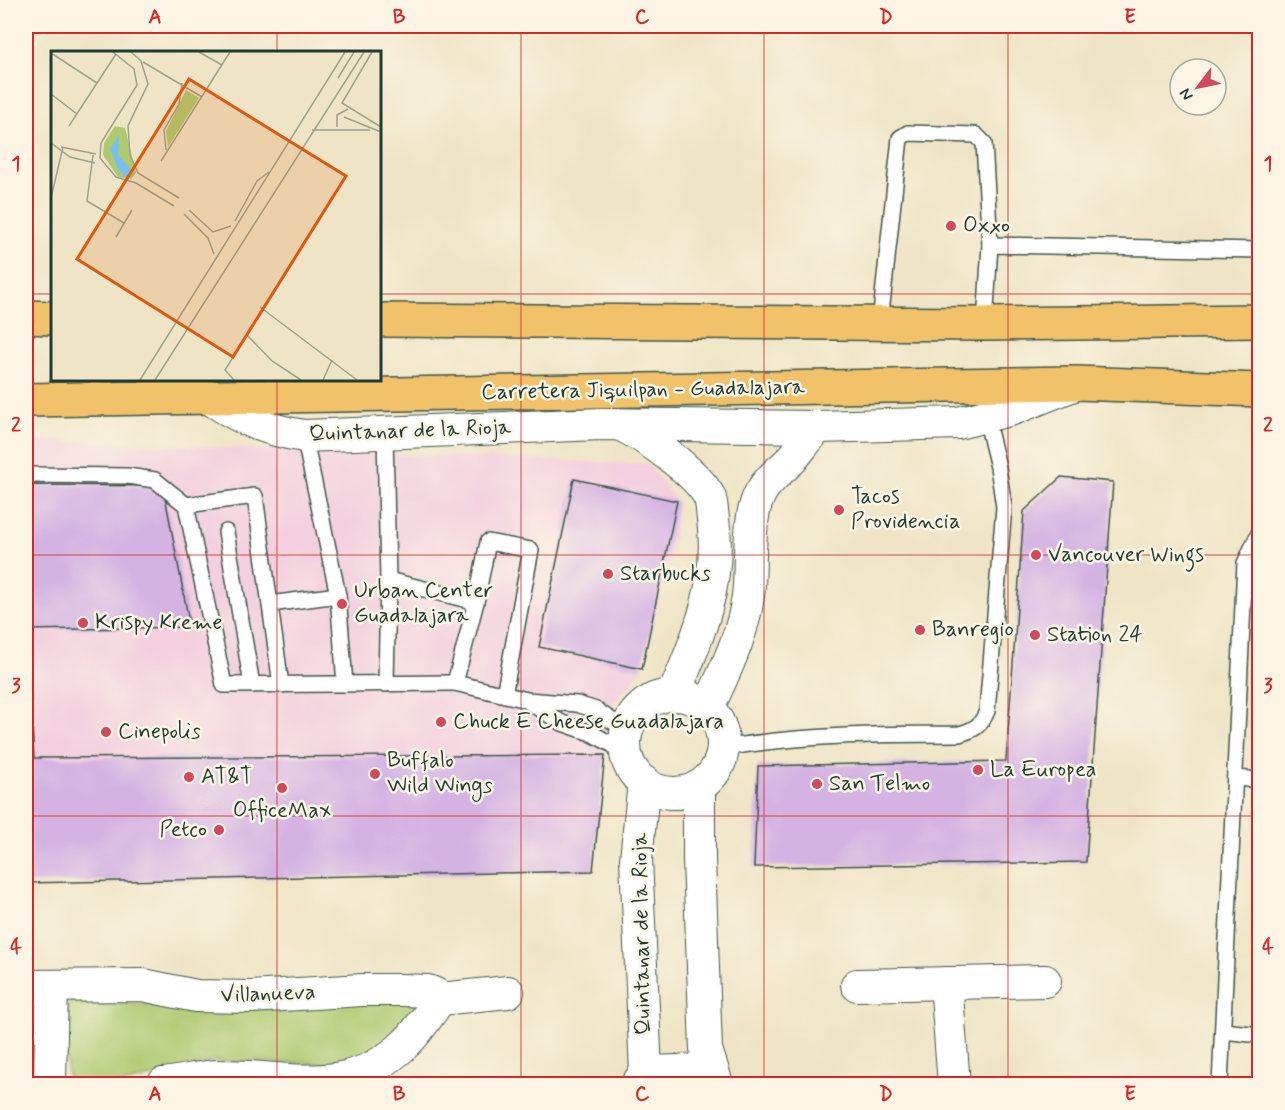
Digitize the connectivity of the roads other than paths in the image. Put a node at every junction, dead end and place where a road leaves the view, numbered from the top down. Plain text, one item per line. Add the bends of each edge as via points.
1 (990, 245) junction
2 (1260, 250) edge
3 (26, 317) edge
4 (51, 318) edge
5 (381, 320) edge
6 (1260, 321) edge
7 (880, 323) junction
8 (985, 324) junction
9 (1077, 384) junction
10 (976, 385) junction
11 (1260, 390) edge
12 (208, 398) junction
13 (26, 400) edge
14 (986, 417) junction
15 (620, 424) junction
16 (818, 427) junction
17 (385, 433) junction
18 (304, 436) junction
19 (26, 475) edge
20 (186, 505) junction
21 (1260, 531) edge
22 (226, 532) dead end
23 (388, 580) junction
24 (338, 595) junction
25 (476, 602) junction
26 (270, 604) junction
27 (705, 614) junction
28 (742, 624) junction
29 (455, 683) junction
30 (345, 684) junction
31 (386, 684) junction
32 (252, 685) junction
33 (281, 685) junction
34 (674, 694) junction
35 (504, 695) junction
36 (527, 700) junction
37 (708, 708) junction
38 (627, 741) junction
39 (723, 748) junction
40 (1235, 778) junction
41 (1260, 780) edge
42 (644, 782) junction
43 (699, 786) junction
44 (1045, 981) dead end
45 (946, 983) junction
46 (857, 985) dead end
47 (39, 986) edge
48 (508, 992) dead end
49 (440, 999) junction
50 (1223, 1031) junction
51 (1260, 1035) edge
52 (714, 1077) edge
53 (641, 1078) edge
54 (50, 1084) edge
55 (163, 1084) edge
56 (954, 1084) edge
57 (1220, 1084) edge

1 - 2 lane
1 - 7 lane via 984,142 976,135 908,133 900,138
1 - 8 lane
3 - 4 highway
5 - 7 highway
6 - 8 highway
7 - 8 highway
9 - 10 highway, Carretera Jiquilpan - Guadalajara
9 - 11 highway, Carretera Jiquilpan - Guadalajara
9 - 14 street, Quintanar de la Rioja
10 - 12 highway, Carretera Jiquilpan - Guadalajara
10 - 14 lane
12 - 13 highway, Carretera Jiquilpan - Guadalajara
12 - 18 street, Quintanar de la Rioja via 255,425
14 - 16 street, Quintanar de la Rioja via 958,423
14 - 39 lane via 1004,507 987,711 982,723 959,734 763,742
15 - 16 street, Quintanar de la Rioja
15 - 17 street, Quintanar de la Rioja
15 - 27 street via 680,465 710,498 716,550
16 - 28 street via 771,479 755,506 748,597
17 - 18 street, Quintanar de la Rioja
17 - 23 lane
18 - 24 lane
19 - 20 lane via 155,480
20 - 26 lane via 255,496
20 - 32 lane via 224,685
21 - 40 lane via 1245,563
22 - 32 lane
23 - 25 lane
23 - 31 lane
24 - 26 lane
24 - 30 lane
25 - 29 lane
25 - 35 lane via 488,542 531,550
26 - 33 lane
27 - 28 street
27 - 34 street
28 - 37 street
29 - 31 lane
29 - 35 lane
30 - 31 lane
30 - 33 lane
32 - 33 lane
34 - 37 street via 697,700
34 - 38 street via 644,705 634,716
35 - 36 lane
36 - 38 lane via 562,723
36 - 38 lane via 577,704 596,710
37 - 39 street via 717,720
38 - 42 street via 629,763
39 - 43 street via 711,776
40 - 41 lane
40 - 50 lane
42 - 43 street via 671,793
42 - 53 street, Quintanar de la Rioja via 636,859
43 - 52 street via 706,1049
44 - 45 street
45 - 46 street
45 - 56 street
47 - 49 street, Villanueva via 142,985 196,996 251,997 362,990 428,991
47 - 54 street
48 - 49 street, Villanueva
49 - 55 street via 406,1043 377,1065 343,1079 305,1082 216,1076
50 - 51 lane
50 - 57 lane
52 - 53 street

